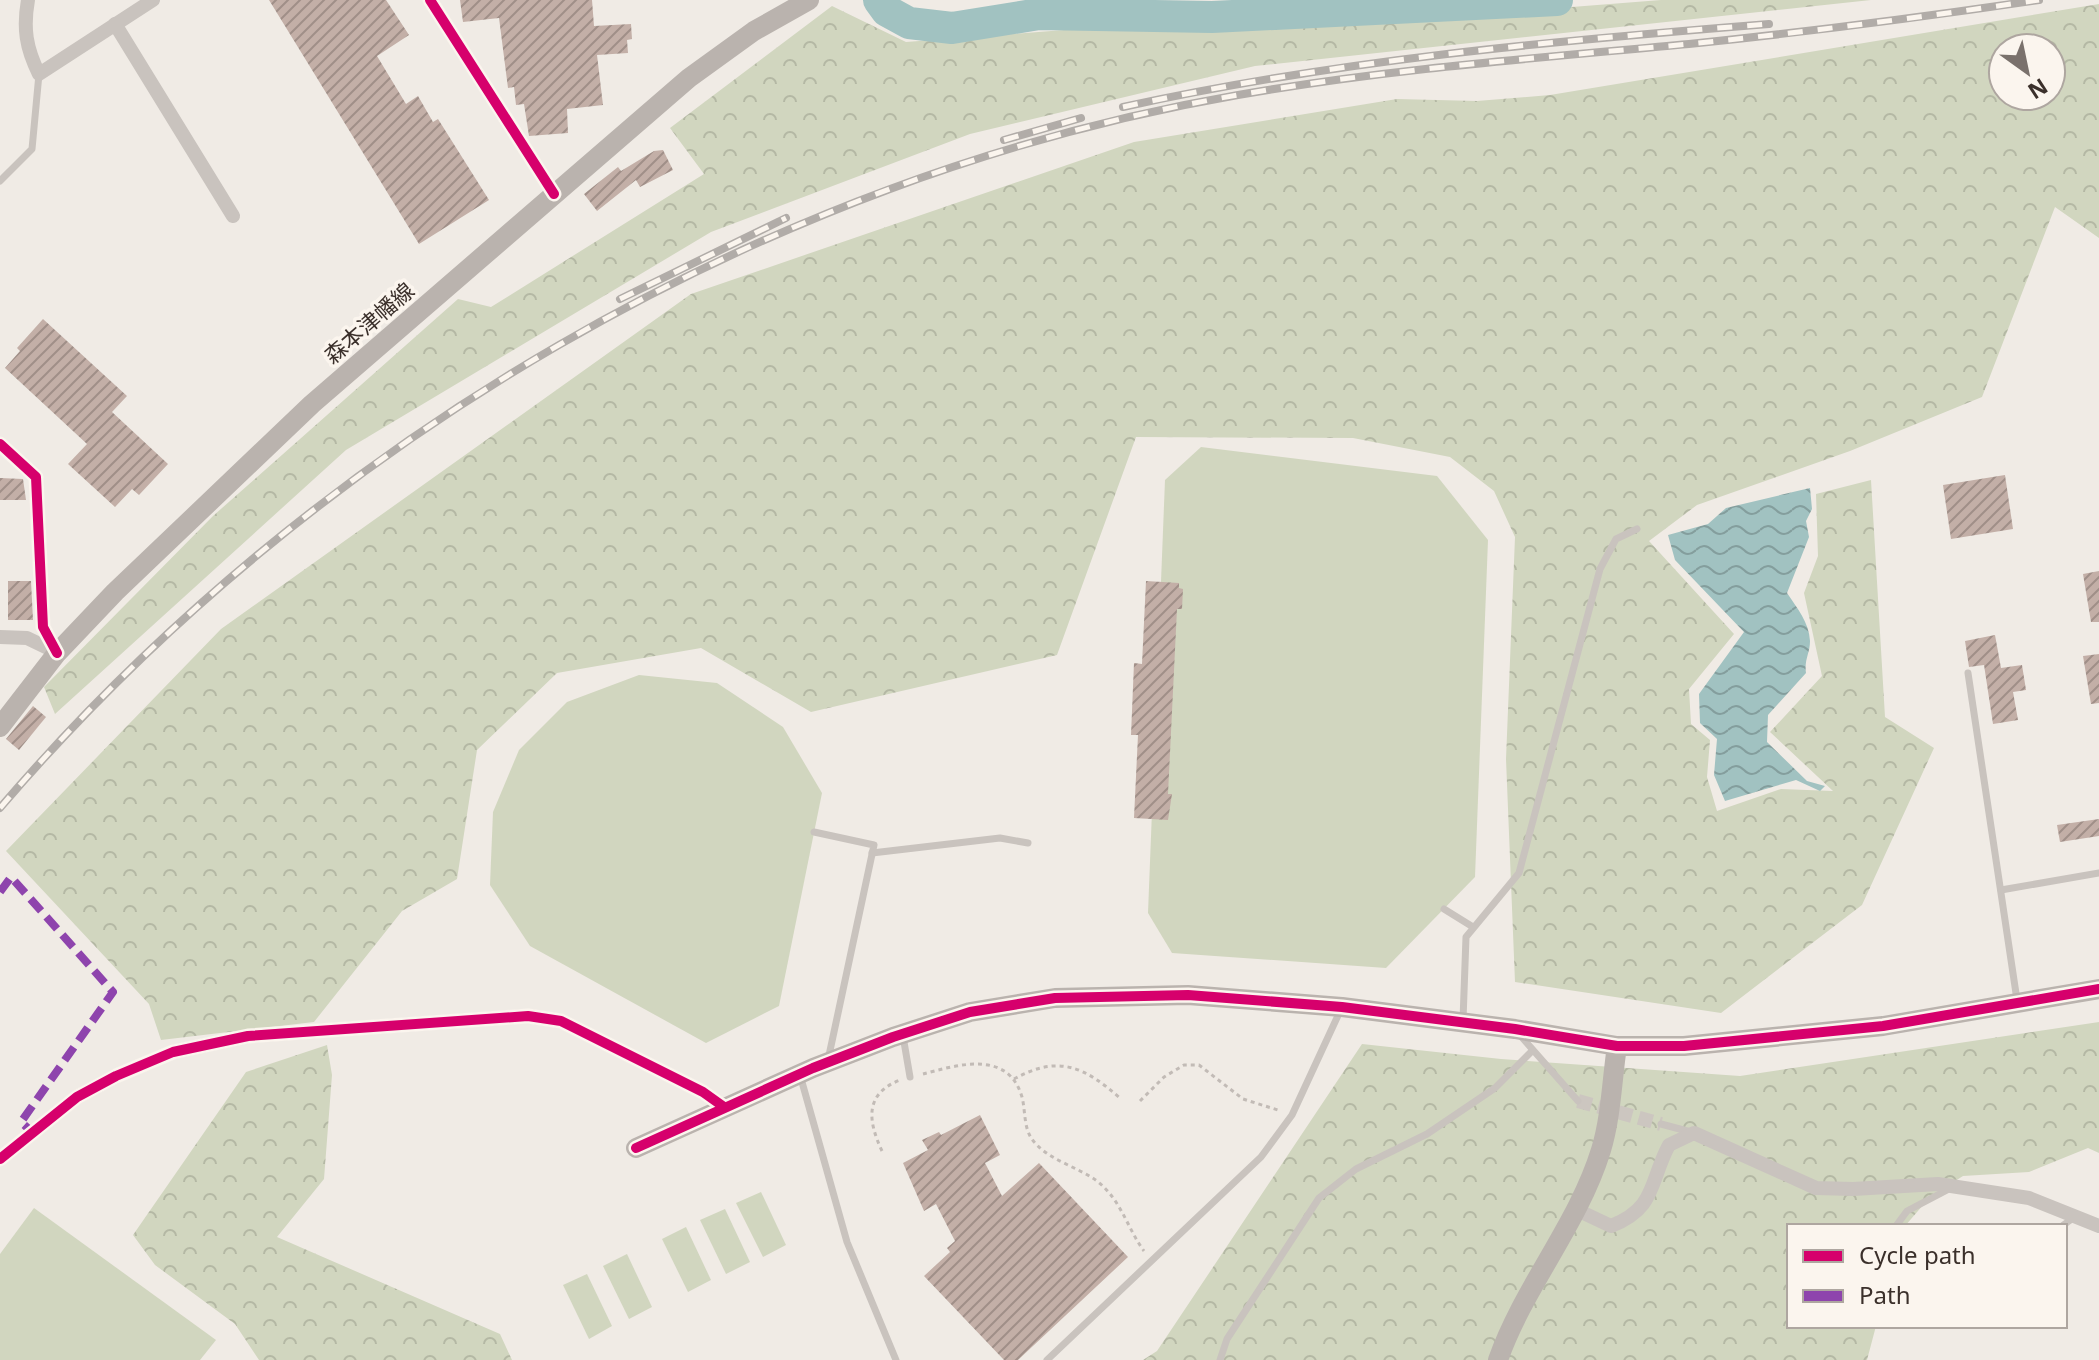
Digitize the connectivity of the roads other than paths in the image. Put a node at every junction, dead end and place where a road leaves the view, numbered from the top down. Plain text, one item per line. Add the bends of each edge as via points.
1 (28, 0) edge
2 (153, 0) edge
3 (430, 0) edge
4 (809, 0) edge
5 (115, 24) junction
6 (39, 74) junction
7 (0, 181) edge
8 (554, 194) junction
9 (233, 216) dead end
10 (0, 444) edge
11 (1637, 529) dead end
12 (0, 637) edge
13 (57, 653) junction
14 (1968, 673) dead end
15 (0, 727) edge
16 (814, 832) dead end
17 (1028, 843) dead end
18 (872, 853) junction
19 (2099, 873) edge
20 (2001, 890) junction
21 (1444, 909) dead end
22 (1473, 927) junction
23 (2099, 989) edge
24 (2018, 1002) junction
25 (1342, 1007) junction
26 (1463, 1022) junction
27 (1515, 1029) junction
28 (902, 1034) junction
29 (1617, 1046) junction
30 (1532, 1051) junction
31 (827, 1062) junction
32 (800, 1075) junction
33 (910, 1077) road end
34 (1578, 1101) tunnel mouth
35 (724, 1107) junction
36 (1661, 1124) tunnel mouth
37 (1694, 1133) junction
38 (636, 1148) dead end
39 (0, 1159) edge
40 (1954, 1186) junction
41 (1575, 1209) junction
42 (2078, 1215) junction
43 (1897, 1224) edge
44 (2065, 1224) edge
45 (2099, 1226) edge
46 (896, 1360) edge
47 (1047, 1360) edge
48 (1220, 1360) edge
49 (1498, 1360) edge

1 - 6 street via 27,50
2 - 5 street
3 - 8 street
4 - 8 street, 森本津幡線 via 689,78
5 - 6 street
5 - 9 street
6 - 7 lane via 32,149
8 - 13 street, 森本津幡線 via 312,404
10 - 13 street via 36,477 43,627
11 - 22 lane via 1616,539 1600,569 1519,873
12 - 13 street via 27,638
13 - 15 street, 森本津幡線
14 - 20 lane
16 - 18 lane via 874,845
17 - 18 lane via 1000,838
18 - 31 lane
19 - 20 lane
20 - 24 lane
21 - 22 lane
22 - 26 lane via 1466,937
23 - 24 street
24 - 29 street via 1883,1026 1684,1046
25 - 26 street
25 - 28 street via 1188,995 1055,998 970,1012
25 - 47 lane via 1292,1115 1261,1157
26 - 27 street
27 - 29 street
27 - 30 lane
28 - 31 street
28 - 33 lane
29 - 41 street via 1602,1148
30 - 34 lane
30 - 48 lane via 1495,1088 1427,1134 1356,1169 1319,1198 1227,1339
31 - 32 street
32 - 35 street
32 - 46 lane via 847,1242
35 - 38 street
35 - 39 street via 561,1021 528,1016 446,1021 248,1036 173,1052 77,1097
36 - 37 lane
37 - 40 street via 1816,1188
37 - 41 street via 1669,1145 1647,1203 1631,1218 1611,1226
40 - 42 street via 2029,1198
40 - 43 lane via 1907,1211
41 - 49 street
42 - 44 lane
42 - 45 street

